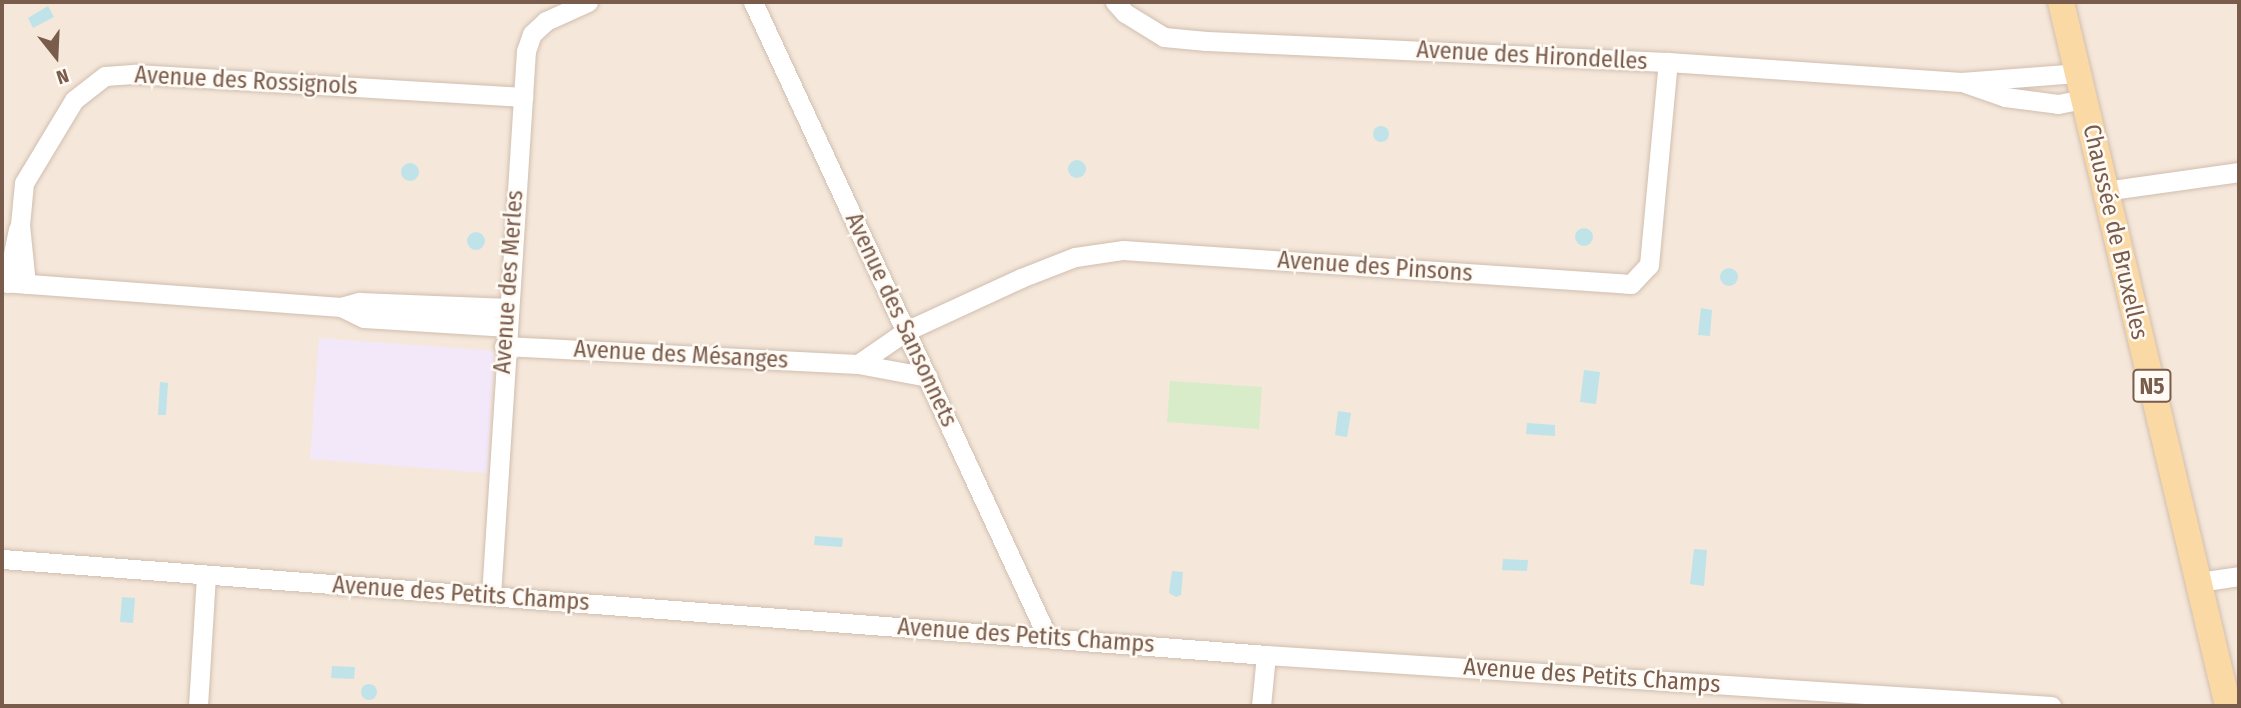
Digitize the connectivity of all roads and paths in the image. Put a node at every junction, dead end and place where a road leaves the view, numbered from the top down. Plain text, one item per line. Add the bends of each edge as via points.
1 (588, 2) edge
2 (753, 2) edge
3 (1115, 2) edge
4 (2061, 2) edge
5 (1668, 62) junction
6 (2077, 73) junction
7 (1961, 82) junction
8 (523, 97) junction
9 (2083, 99) junction
10 (2239, 172) edge
11 (2104, 191) junction
12 (11, 283) edge
13 (506, 327) junction
14 (906, 331) junction
15 (858, 364) junction
16 (928, 377) junction
17 (2, 559) edge
18 (206, 575) junction
19 (2239, 576) edge
20 (2199, 582) junction
21 (491, 596) junction
22 (1048, 638) junction
23 (1266, 655) junction
24 (198, 706) edge
25 (1261, 706) edge
26 (2051, 706) edge
27 (2226, 706) edge

1 - 8 street, Avenue des Merles via 546,21 532,34
2 - 14 street, Avenue des Sansonnets
3 - 5 street, Avenue des Hirondelles via 1164,37
4 - 6 main road, Chaussée de Bruxelles / N5
5 - 7 street, Avenue des Hirondelles
5 - 14 street, Avenue des Pinsons via 1649,265 1632,284 1123,250 1075,257
6 - 7 street, Avenue des Hirondelles
6 - 9 main road, Chaussée de Bruxelles / N5
7 - 9 street, Avenue des Hirondelles via 2018,99 2058,104
8 - 12 street, Avenue des Rossignols via 136,74 105,76 74,100 24,183
8 - 13 street, Avenue des Merles
9 - 11 main road, Chaussée de Bruxelles / N5
10 - 11 street
11 - 20 main road, Chaussée de Bruxelles / N5
12 - 13 street, Avenue des Mésanges via 341,307 364,318
13 - 15 street, Avenue des Mésanges
13 - 21 street, Avenue des Merles
14 - 15 street
14 - 16 street, Avenue des Sansonnets
15 - 16 street, Avenue des Mésanges
16 - 22 street, Avenue des Sansonnets
17 - 18 street, Avenue des Petits Champs
18 - 21 street, Avenue des Petits Champs
18 - 24 street
19 - 20 street
20 - 27 main road, Chaussée de Bruxelles / N5
21 - 22 street, Avenue des Petits Champs
22 - 23 street, Avenue des Petits Champs
23 - 25 street
23 - 26 street, Avenue des Petits Champs

